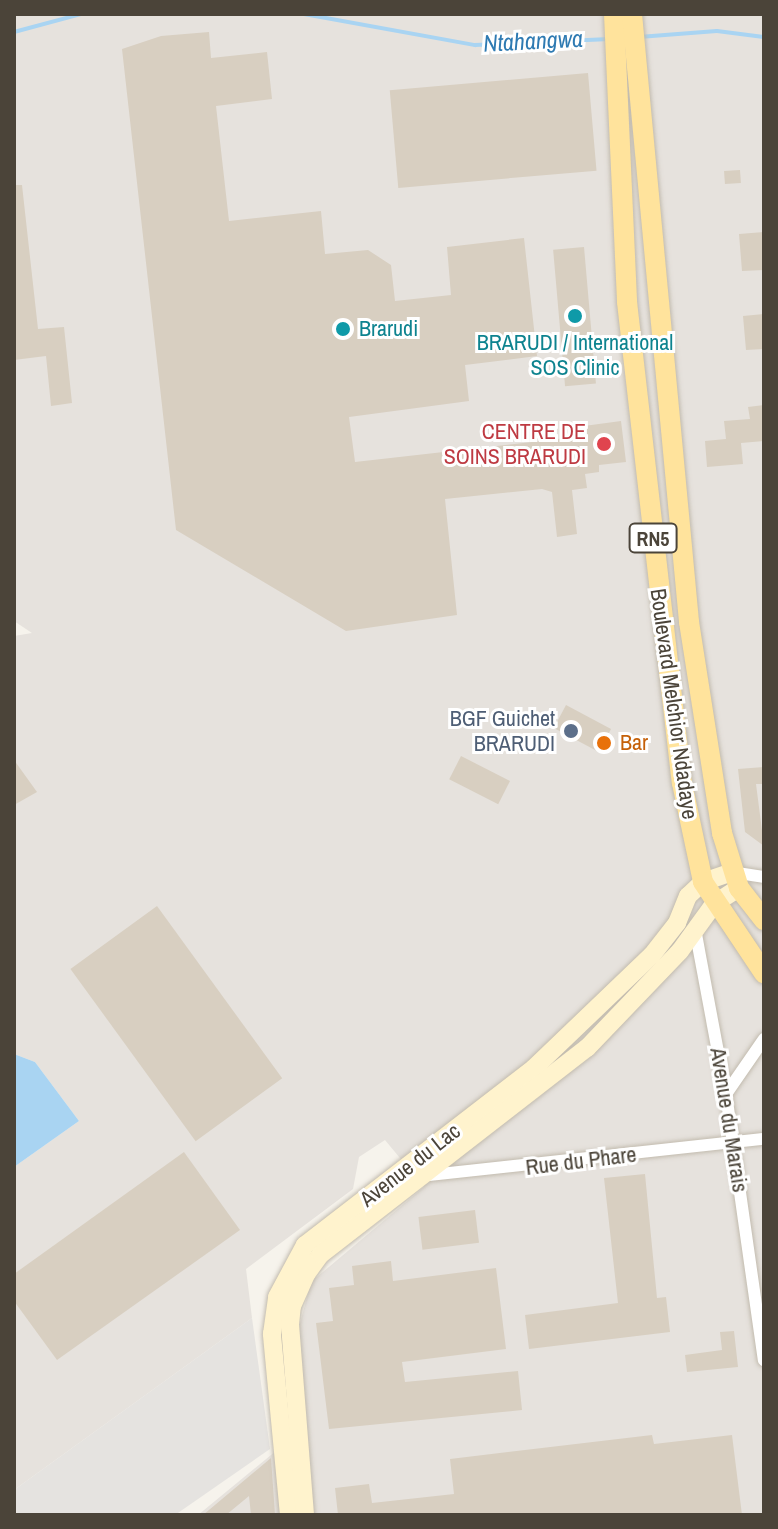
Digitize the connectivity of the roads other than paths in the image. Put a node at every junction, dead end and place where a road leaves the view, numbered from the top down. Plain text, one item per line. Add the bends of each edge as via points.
1 (614, 14) edge
2 (632, 14) edge
3 (764, 878) edge
4 (736, 880) junction
5 (703, 882) junction
6 (714, 904) junction
7 (764, 920) edge
8 (695, 929) junction
9 (764, 973) edge
10 (764, 1039) edge
11 (726, 1094) junction
12 (764, 1139) edge
13 (734, 1142) junction
14 (398, 1175) junction
15 (423, 1176) junction
16 (764, 1360) edge
17 (292, 1464) junction
18 (289, 1515) edge
19 (305, 1515) edge

1 - 5 main road, Boulevard Melchior Ndadaye / RN5 via 635,393 682,783
2 - 4 main road, Boulevard Melchior Ndadaye / RN5 via 663,388 689,622
3 - 4 street
4 - 5 main road
4 - 6 main road
4 - 7 main road, Boulevard Melchior Ndadaye / RN5
5 - 6 main road, Boulevard Melchior Ndadaye / RN5
5 - 14 main road, Avenue du Lac via 688,896 677,923 617,994
6 - 8 main road, Avenue du Lac
6 - 9 main road, Boulevard Melchior Ndadaye / RN5
8 - 11 street, Avenue du Marais
8 - 15 main road, Avenue du Lac via 587,1048
10 - 11 street
11 - 13 street, Avenue du Marais
12 - 13 street, Rue du Phare
13 - 15 street, Rue du Phare
13 - 16 street, Avenue du Marais
14 - 15 street, Rue du Phare
14 - 17 main road, Avenue du Lac via 305,1245 277,1297 272,1334
15 - 17 main road, Avenue du Lac via 321,1254 298,1292 290,1324
17 - 18 main road, Avenue du Lac
17 - 19 main road, Avenue du Lac

